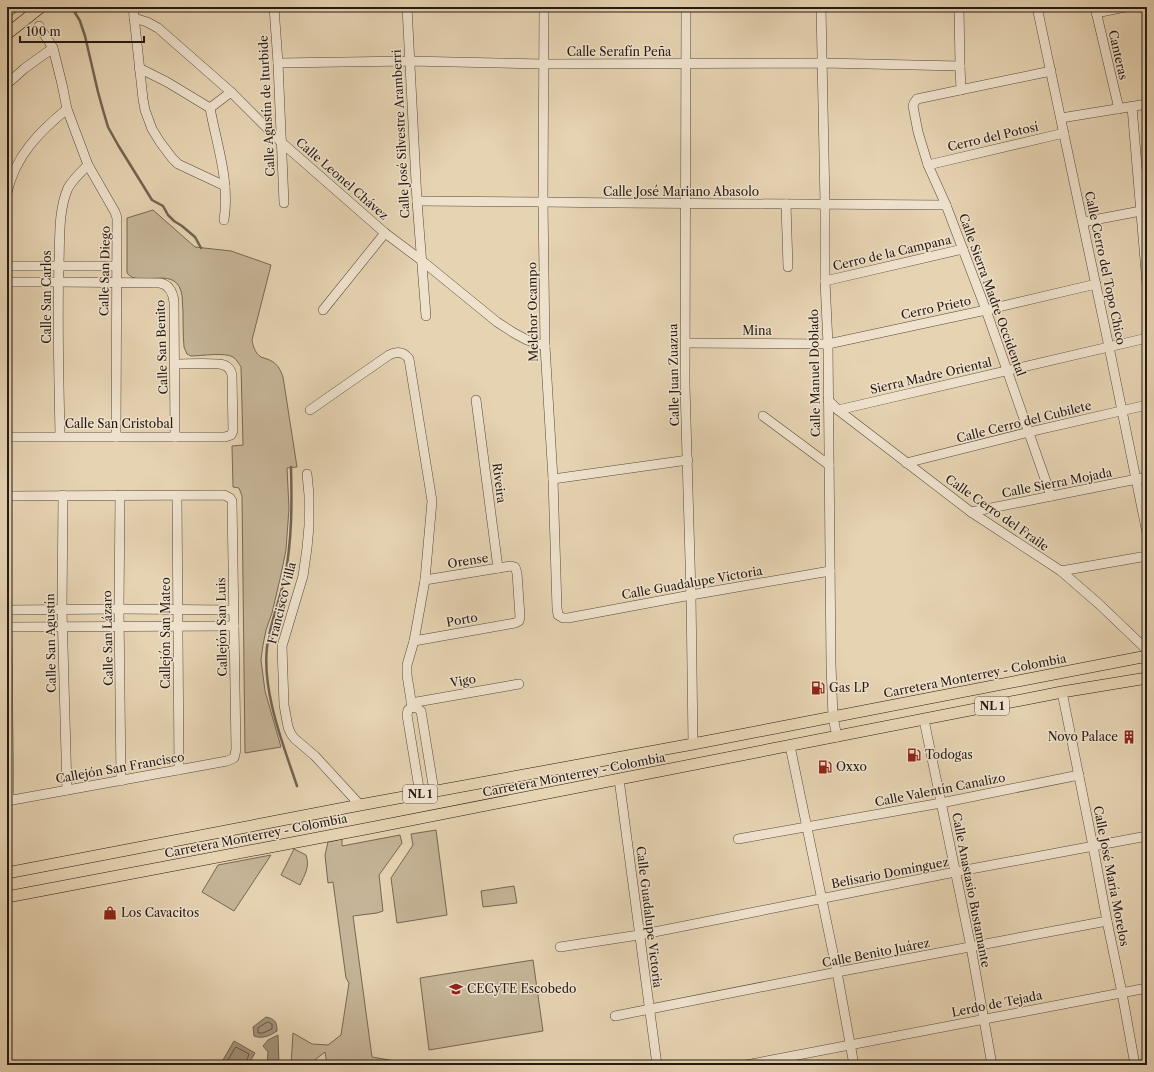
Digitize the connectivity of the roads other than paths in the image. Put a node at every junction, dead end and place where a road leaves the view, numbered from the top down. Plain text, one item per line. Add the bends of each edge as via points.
1 (13, 7) edge
2 (133, 7) edge
3 (274, 7) edge
4 (406, 7) edge
5 (544, 7) edge
6 (686, 7) edge
7 (821, 7) edge
8 (959, 7) edge
9 (1037, 7) edge
10 (1124, 7) edge
11 (38, 8) edge
12 (1095, 10) edge
13 (7, 12) edge
14 (134, 18) junction
15 (38, 26) dead end
16 (7, 34) edge
17 (53, 48) junction
18 (409, 61) junction
19 (278, 63) junction
20 (822, 63) junction
21 (544, 64) junction
22 (686, 64) junction
23 (960, 66) junction
24 (139, 68) junction
25 (1051, 71) junction
26 (7, 84) edge
27 (961, 90) junction
28 (230, 92) junction
29 (1147, 104) edge
30 (1132, 107) junction
31 (210, 108) junction
32 (67, 109) junction
33 (1119, 109) junction
34 (1061, 118) junction
35 (1064, 133) junction
36 (281, 142) junction
37 (88, 165) junction
38 (928, 165) junction
39 (226, 186) junction
40 (7, 193) edge
41 (417, 201) junction
42 (543, 202) junction
43 (284, 203) dead end
44 (685, 204) junction
45 (786, 204) junction
46 (825, 204) junction
47 (946, 205) junction
48 (1144, 210) edge
49 (224, 220) dead end
50 (1083, 222) junction
51 (385, 233) junction
52 (963, 249) junction
53 (421, 260) junction
54 (59, 265) junction
55 (7, 266) edge
56 (116, 266) junction
57 (788, 267) dead end
58 (825, 281) junction
59 (7, 282) edge
60 (58, 282) junction
61 (116, 283) junction
62 (1096, 284) junction
63 (1147, 284) edge
64 (323, 310) dead end
65 (986, 310) junction
66 (426, 316) dead end
67 (1147, 338) edge
68 (686, 342) junction
69 (828, 344) junction
70 (545, 346) junction
71 (1109, 347) junction
72 (176, 364) junction
73 (1008, 371) junction
74 (476, 400) dead end
75 (828, 400) junction
76 (1147, 405) edge
77 (310, 410) dead end
78 (838, 410) junction
79 (1122, 410) junction
80 (763, 416) dead end
81 (1029, 432) junction
82 (60, 436) junction
83 (176, 436) junction
84 (7, 437) edge
85 (116, 437) junction
86 (688, 460) junction
87 (906, 464) junction
88 (829, 465) junction
89 (307, 474) dead end
90 (1147, 477) edge
91 (553, 479) junction
92 (1136, 479) junction
93 (63, 495) junction
94 (120, 495) junction
95 (7, 496) edge
96 (177, 496) junction
97 (1051, 496) junction
98 (7, 502) edge
99 (971, 512) junction
100 (1147, 534) edge
101 (1147, 556) edge
102 (498, 568) junction
103 (830, 571) junction
104 (1060, 571) junction
105 (425, 580) junction
106 (691, 595) junction
107 (119, 609) junction
108 (7, 610) edge
109 (62, 610) junction
110 (178, 610) junction
111 (234, 610) junction
112 (560, 616) joint
113 (515, 623) joint
114 (119, 626) junction
115 (178, 626) junction
116 (234, 626) junction
117 (7, 627) edge
118 (63, 627) junction
119 (414, 641) junction
120 (7, 645) edge
121 (1147, 650) edge
122 (1147, 656) edge
123 (1147, 678) edge
124 (519, 684) dead end
125 (1062, 692) junction
126 (412, 705) junction
127 (832, 717) junction
128 (924, 720) junction
129 (424, 731) junction
130 (410, 734) junction
131 (836, 737) junction
132 (693, 744) junction
133 (790, 746) junction
134 (235, 756) joint
135 (179, 770) junction
136 (1079, 775) junction
137 (619, 779) junction
138 (121, 781) junction
139 (66, 790) junction
140 (434, 791) junction
141 (420, 794) junction
142 (8, 801) edge
143 (941, 803) junction
144 (360, 805) junction
145 (806, 826) junction
146 (1147, 836) edge
147 (738, 839) dead end
148 (1093, 846) junction
149 (955, 872) junction
150 (7, 873) edge
151 (7, 897) edge
152 (821, 899) junction
153 (1107, 922) junction
154 (639, 935) junction
155 (560, 947) dead end
156 (971, 947) junction
157 (837, 972) junction
158 (1147, 988) edge
159 (1122, 993) junction
160 (649, 1010) junction
161 (616, 1016) dead end
162 (984, 1019) junction
163 (851, 1045) junction
164 (7, 1062) edge
165 (1147, 1063) edge
166 (9, 1065) edge
167 (657, 1065) edge
168 (746, 1065) edge
169 (854, 1065) edge
170 (992, 1065) edge
171 (1135, 1065) edge
172 (1139, 1065) edge

1 - 13 main road
2 - 14 street
3 - 19 street, Calle Agustín de Iturbide
4 - 18 street, Calle José Silvestre Aramberri
5 - 21 street, Melchor Ocampo
6 - 22 street, Calle Juan Zuazua
7 - 20 street, Calle Manuel Doblado
8 - 23 street
9 - 25 street, Calle Cerro del Topo Chico
10 - 12 street
11 - 16 main road
12 - 33 street, Canteras
14 - 24 street
14 - 28 street, Calle Leonel Chávez via 158,28
15 - 17 street, Calle San Diego
17 - 26 street
17 - 32 street, Calle San Diego
18 - 19 street, Calle Serafín Peña
18 - 21 street, Calle Serafín Peña
18 - 41 street, Calle José Silvestre Aramberri
19 - 36 street, Calle Agustín de Iturbide
20 - 22 street, Calle Serafín Peña
20 - 23 street, Calle Serafín Peña
20 - 46 street, Calle Manuel Doblado
21 - 22 street, Calle Serafín Peña
21 - 42 street, Melchor Ocampo
22 - 44 street, Calle Juan Zuazua
23 - 27 street
24 - 31 street
24 - 39 street via 145,110 160,142 178,164
25 - 27 street
25 - 34 street, Calle Cerro del Topo Chico
27 - 38 street, Calle Sierra Madre Occidental via 917,99 914,103 918,132
28 - 31 street
28 - 36 street, Calle Leonel Chávez
29 - 30 street
30 - 33 street
30 - 48 street
31 - 39 street
32 - 37 street, Calle San Diego
32 - 40 street via 34,139 21,157 10,179
33 - 34 street
34 - 35 street, Calle Cerro del Topo Chico
35 - 38 street, Cerro del Potosí
35 - 50 street, Calle Cerro del Topo Chico
36 - 43 street, Calle Agustín de Iturbide
36 - 51 street, Calle Leonel Chávez
37 - 54 street, Calle San Carlos via 74,179 64,200 60,224
37 - 56 street, Calle San Diego via 117,218
38 - 47 street, Calle Sierra Madre Occidental
39 - 49 street
41 - 42 street, Calle José Mariano Abasolo
41 - 53 street, Calle José Silvestre Aramberri
42 - 44 street, Calle José Mariano Abasolo
42 - 70 street, Melchor Ocampo
44 - 45 street, Calle José Mariano Abasolo
44 - 68 street, Calle Juan Zuazua
45 - 46 street, Calle José Mariano Abasolo
45 - 57 street
46 - 47 street, Calle José Mariano Abasolo
46 - 58 street, Calle Manuel Doblado
47 - 52 street, Calle Sierra Madre Occidental
48 - 50 street
48 - 63 street
50 - 62 street, Calle Cerro del Topo Chico
51 - 53 street, Calle Leonel Chávez
51 - 64 street
52 - 58 street, Cerro de la Campana
52 - 65 street, Calle Sierra Madre Occidental
53 - 66 street, Calle José Silvestre Aramberri
53 - 70 street, Calle Leonel Chávez via 497,322 514,333
54 - 55 street
54 - 56 street
54 - 60 street, Calle San Carlos
56 - 61 street, Calle San Diego
58 - 69 street, Calle Manuel Doblado
59 - 60 street, Calle San Benito
60 - 61 street, Calle San Benito
60 - 82 street, Calle San Carlos
61 - 72 street, Calle San Benito via 160,283 169,287 174,302
61 - 85 street, Calle San Diego
62 - 65 street, Cerro Prieto
62 - 71 street, Calle Cerro del Topo Chico
65 - 69 street, Cerro Prieto
65 - 73 street, Calle Sierra Madre Occidental
67 - 71 street, Sierra Madre Oriental
68 - 69 street, Mina
68 - 86 street, Calle Juan Zuazua
69 - 75 street, Calle Manuel Doblado
70 - 91 street, Melchor Ocampo
71 - 73 street, Sierra Madre Oriental
71 - 79 street, Calle Cerro del Topo Chico
72 - 83 street, Calle San Benito
72 - 83 street, Calle San Cristobal via 227,366 232,375 233,431 225,437
73 - 78 street, Sierra Madre Oriental
73 - 81 street, Calle Sierra Madre Occidental
74 - 102 street, Riveira
75 - 78 street, Calle Cerro del Fraile
75 - 88 street, Calle Manuel Doblado
76 - 79 street, Calle Cerro del Cubilete
77 - 105 street via 389,355 400,352 406,354 409,359 432,501
78 - 87 street, Calle Cerro del Fraile
79 - 81 street, Calle Cerro del Cubilete
79 - 92 street, Calle Cerro del Topo Chico
80 - 88 street
81 - 87 street, Calle Cerro del Cubilete
81 - 97 street, Calle Sierra Madre Occidental
82 - 84 street, Calle San Cristobal
82 - 85 street, Calle San Cristobal
83 - 85 street, Calle San Cristobal
86 - 91 street
86 - 106 street, Calle Juan Zuazua
87 - 99 street, Calle Cerro del Fraile
88 - 103 street, Calle Manuel Doblado
89 - 144 street, Francisco Villa via 309,526 303,576 282,646 284,705 291,734
90 - 92 street, Calle Sierra Mojada
91 - 112 street, Melchor Ocampo via 557,612
92 - 97 street, Calle Sierra Mojada
92 - 100 street, Calle Cerro del Topo Chico
93 - 94 street
93 - 95 street
93 - 109 street, Calle San Agustín
94 - 96 street
94 - 107 street, Calle San Lázaro
95 - 98 street
96 - 110 street, Callejón San Mateo
96 - 111 street, Callejón San Luis via 224,495 232,501
97 - 99 street, Calle Sierra Mojada
99 - 104 street, Calle Cerro del Fraile
101 - 104 street
102 - 105 street, Orense
102 - 113 street, Orense via 515,567 517,573 520,617
103 - 106 street, Calle Guadalupe Victoria
103 - 127 street, Calle Manuel Doblado
104 - 121 street, Calle Cerro del Fraile
105 - 119 street
106 - 112 street, Calle Guadalupe Victoria via 568,618
106 - 132 street, Calle Juan Zuazua
107 - 109 street
107 - 110 street
107 - 114 street, Calle San Lázaro
108 - 109 street
109 - 118 street, Calle San Agustín
110 - 111 street
110 - 115 street, Callejón San Mateo
111 - 116 street, Callejón San Luis
113 - 119 street, Porto
114 - 115 street
114 - 118 street
114 - 138 street, Calle San Lázaro
115 - 116 street
115 - 135 street, Callejón San Mateo
116 - 134 street, Callejón San Luis
117 - 118 street
117 - 120 street
118 - 139 street, Calle San Agustín
119 - 126 street via 407,675
120 - 142 street
122 - 127 main road, Carretera Monterrey - Colombia / NL 1
123 - 125 main road, Carretera Monterrey - Colombia / NL 1
124 - 126 street, Vigo
125 - 128 main road, Carretera Monterrey - Colombia / NL 1
125 - 136 street, Calle José María Morelos
126 - 129 street via 421,712
126 - 130 street via 406,715
127 - 131 street, Calle Manuel Doblado
127 - 132 main road, Carretera Monterrey - Colombia / NL 1
128 - 131 main road, Carretera Monterrey - Colombia / NL 1
128 - 143 street, Calle Anastasio Bustamante
129 - 130 street
129 - 140 street
130 - 141 street
131 - 133 main road, Carretera Monterrey - Colombia / NL 1
132 - 140 main road, Carretera Monterrey - Colombia / NL 1
133 - 137 main road, Carretera Monterrey - Colombia / NL 1
133 - 145 street
134 - 135 street, Callejón San Francisco via 227,761
135 - 138 street, Callejón San Francisco
136 - 143 street, Calle Valentín Canalizo
136 - 148 street, Calle José María Morelos
137 - 151 main road, Carretera Monterrey - Colombia / NL 1
137 - 154 street, Calle Guadalupe Victoria
138 - 139 street, Callejón San Francisco
139 - 142 street, Callejón San Francisco
140 - 141 main road, Carretera Monterrey - Colombia / NL 1
141 - 144 main road, Carretera Monterrey - Colombia / NL 1
143 - 145 street, Calle Valentín Canalizo
143 - 149 street, Calle Anastasio Bustamante
144 - 150 main road, Carretera Monterrey - Colombia / NL 1
145 - 147 street, Calle Valentín Canalizo
145 - 152 street
146 - 148 street, Belisario Domínguez
148 - 149 street, Belisario Domínguez
148 - 153 street, Calle José María Morelos
149 - 152 street, Belisario Domínguez
149 - 156 street, Calle Anastasio Bustamante
152 - 154 street, Belisario Domínguez
152 - 157 street
153 - 156 street, Calle Benito Juárez
153 - 159 street, Calle José María Morelos
154 - 155 street, Belisario Domínguez
154 - 160 street, Calle Guadalupe Victoria
156 - 157 street, Calle Benito Juárez
156 - 162 street, Calle Anastasio Bustamante
157 - 160 street, Calle Benito Juárez
157 - 163 street
158 - 159 street, Lerdo de Tejada
159 - 162 street, Lerdo de Tejada
159 - 171 street, Calle José María Morelos
160 - 161 street, Calle Benito Juárez
160 - 167 street, Calle Guadalupe Victoria
162 - 163 street, Lerdo de Tejada
162 - 170 street, Calle Anastasio Bustamante
163 - 168 street, Lerdo de Tejada
163 - 169 street
164 - 166 street
165 - 172 street

